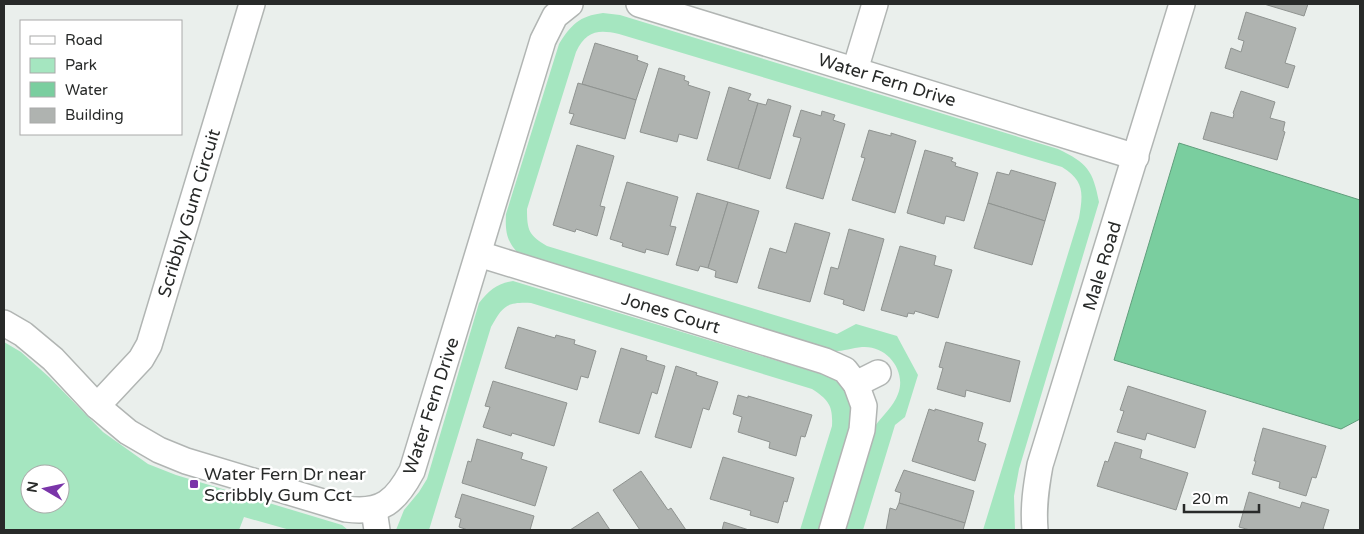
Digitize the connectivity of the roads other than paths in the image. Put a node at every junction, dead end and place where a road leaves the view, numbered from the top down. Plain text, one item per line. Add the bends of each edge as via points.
1 (252, 4) edge
2 (570, 4) edge
3 (639, 4) edge
4 (875, 4) edge
5 (1182, 4) edge
6 (854, 70) junction
7 (1136, 157) junction
8 (479, 254) junction
9 (4, 323) edge
10 (97, 406) junction
11 (376, 520) edge
12 (832, 530) edge
13 (1035, 530) edge

1 - 10 street, Scribbly Gum Circuit via 149,345 142,359
2 - 8 street, Water Fern Drive via 555,16 543,40
3 - 6 street, Water Fern Drive
4 - 6 street
5 - 7 street, Male Road
6 - 7 street, Water Fern Drive
7 - 13 street, Male Road via 1040,464 1035,490
8 - 11 street, Water Fern Drive via 412,471 405,486
8 - 12 street, Jones Court via 825,361 867,378 862,430
9 - 10 street, Water Fern Drive via 53,359
10 - 11 street, Water Fern Drive via 128,432 159,450 186,461 359,511

